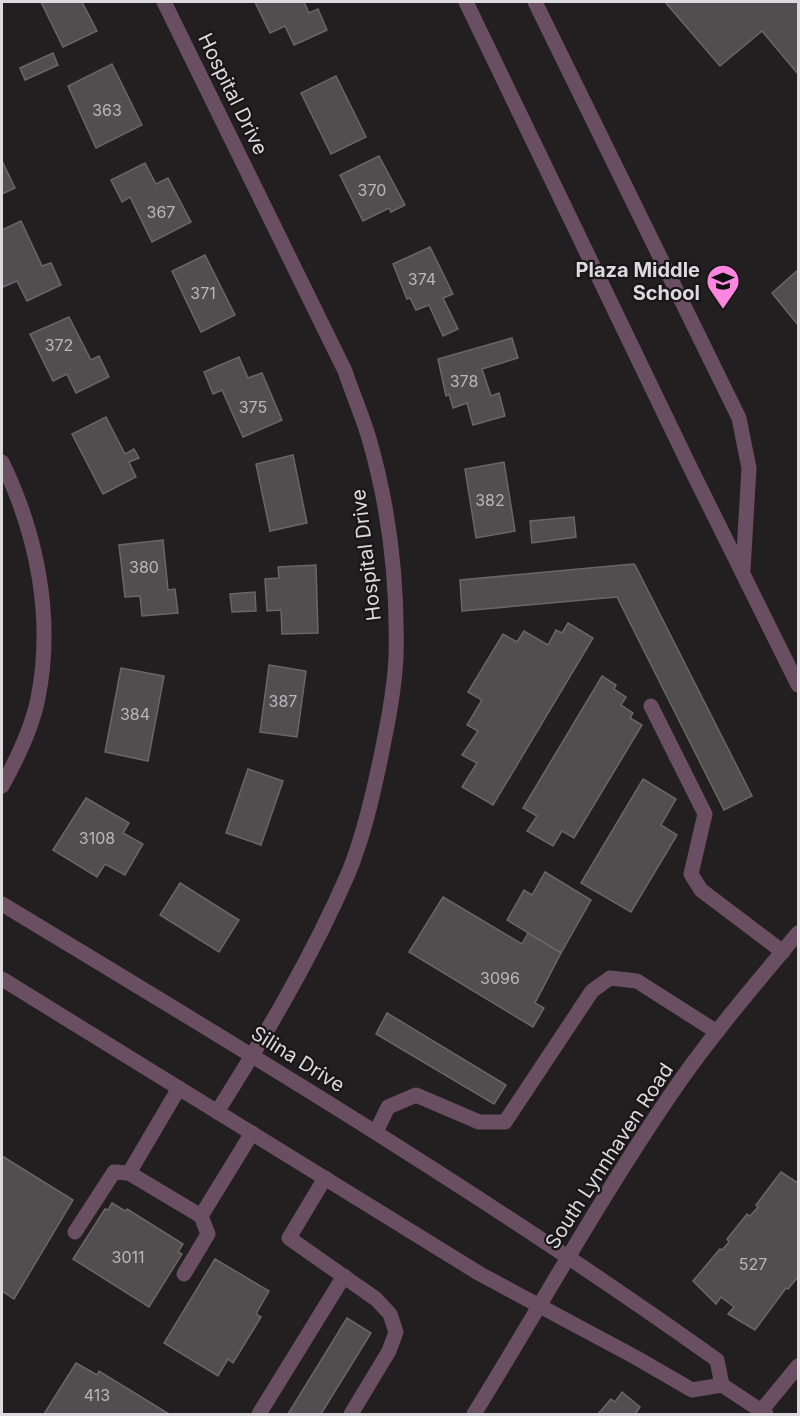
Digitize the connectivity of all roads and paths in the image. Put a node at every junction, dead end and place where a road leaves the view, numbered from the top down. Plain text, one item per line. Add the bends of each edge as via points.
1 (164, 2) edge
2 (466, 2) edge
3 (535, 2) edge
4 (2, 462) edge
5 (743, 573) junction
6 (798, 685) edge
7 (651, 706) dead end
8 (2, 786) edge
9 (2, 904) edge
10 (798, 933) edge
11 (783, 952) junction
12 (2, 979) edge
13 (717, 1032) junction
14 (252, 1056) junction
15 (179, 1088) junction
16 (217, 1112) junction
17 (376, 1132) junction
18 (252, 1133) junction
19 (129, 1173) junction
20 (325, 1178) junction
21 (201, 1216) junction
22 (75, 1232) dead end
23 (568, 1256) junction
24 (184, 1274) dead end
25 (344, 1276) junction
26 (540, 1307) junction
27 (798, 1366) edge
28 (722, 1385) junction
29 (763, 1413) edge
30 (259, 1414) edge
31 (351, 1414) edge
32 (474, 1414) edge

1 - 14 street, Hospital Drive via 345,371 368,435 384,500 396,593 396,660 390,712 371,806 348,872 319,935
2 - 5 street
3 - 5 street via 739,418 749,468
4 - 8 street via 34,550 43,604 44,654 38,699 24,742
5 - 6 street
7 - 11 street via 705,814 691,874 701,890
9 - 14 street, Silina Drive
10 - 11 street, South Lynnhaven Road
11 - 13 street, South Lynnhaven Road
12 - 15 street
13 - 17 street via 637,981 610,978 592,991 505,1122 479,1122 416,1095 388,1107
13 - 23 street, South Lynnhaven Road via 669,1097
14 - 16 street, Hospital Drive
14 - 17 street, Silina Drive
15 - 16 street
15 - 19 street
16 - 18 street
17 - 23 street, Silina Drive
18 - 20 street
18 - 21 street
19 - 21 street
19 - 22 street via 114,1172
20 - 25 street via 289,1238
20 - 26 street
21 - 24 street via 208,1234
23 - 26 street, South Lynnhaven Road
23 - 28 street, Silina Drive via 717,1360
25 - 30 street
25 - 31 street via 390,1314 396,1332 389,1351
26 - 28 street via 692,1390
26 - 32 street, South Lynnhaven Road
27 - 29 street
28 - 29 street

